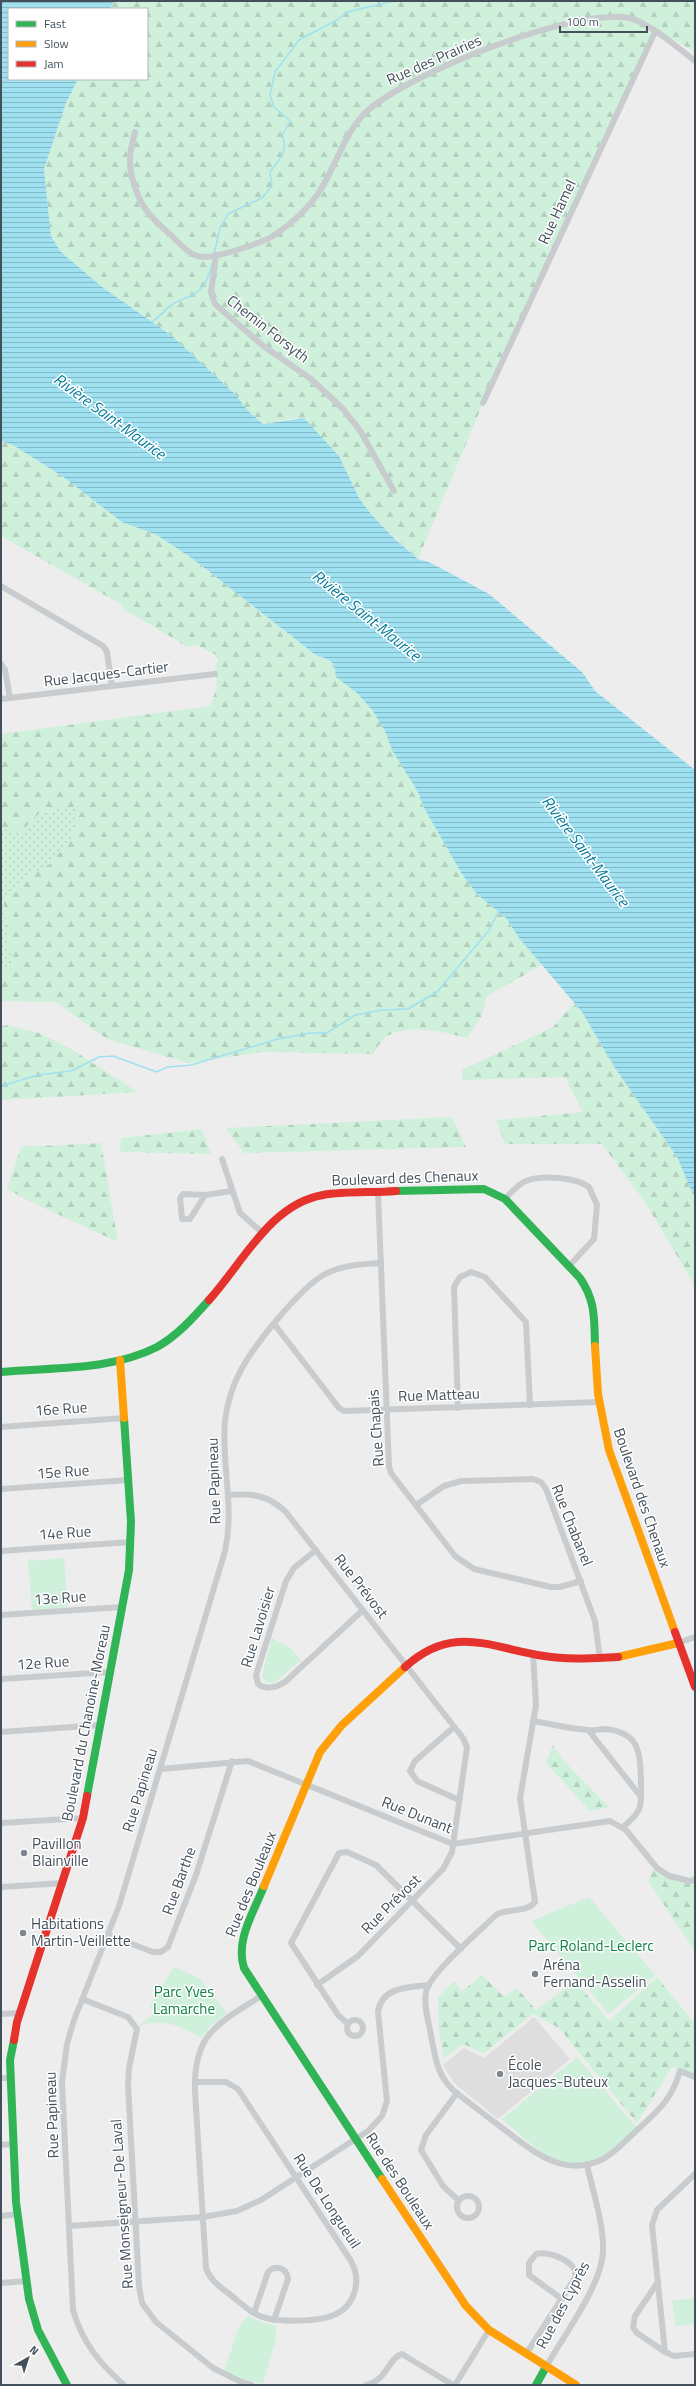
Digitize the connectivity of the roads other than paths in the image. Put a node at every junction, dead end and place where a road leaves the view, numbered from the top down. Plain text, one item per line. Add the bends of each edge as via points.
1 (655, 32) junction
2 (695, 61) edge
3 (135, 132) dead end
4 (216, 255) junction
5 (483, 403) dead end
6 (394, 491) dead end
7 (1, 586) edge
8 (1, 664) edge
9 (215, 674) dead end
10 (112, 686) junction
11 (10, 698) junction
12 (1, 699) edge
13 (222, 1159) dead end
14 (232, 1191) junction
15 (378, 1192) junction
16 (205, 1195) junction
17 (505, 1199) junction
18 (263, 1233) junction
19 (381, 1263) junction
20 (569, 1266) junction
21 (275, 1325) junction
22 (120, 1360) junction
23 (1, 1372) edge
24 (599, 1402) junction
25 (530, 1405) junction
26 (458, 1408) junction
27 (387, 1411) junction
28 (124, 1418) junction
29 (1, 1427) edge
30 (128, 1480) junction
31 (1, 1489) edge
32 (228, 1495) junction
33 (416, 1505) junction
34 (131, 1542) junction
35 (316, 1550) junction
36 (1, 1551) edge
37 (581, 1581) junction
38 (122, 1607) junction
39 (363, 1610) junction
40 (1, 1615) edge
41 (695, 1638) edge
42 (678, 1643) junction
43 (533, 1654) junction
44 (600, 1659) junction
45 (406, 1665) junction
46 (110, 1672) junction
47 (1, 1679) edge
48 (695, 1687) edge
49 (534, 1721) junction
50 (100, 1725) junction
51 (454, 1727) junction
52 (589, 1731) junction
53 (1, 1732) edge
54 (232, 1761) junction
55 (161, 1769) junction
56 (306, 1784) junction
57 (641, 1797) junction
58 (459, 1800) junction
59 (83, 1818) junction
60 (1, 1823) edge
61 (623, 1827) junction
62 (524, 1833) junction
63 (452, 1844) junction
64 (695, 1880) edge
65 (63, 1883) junction
66 (1, 1887) edge
67 (413, 1901) junction
68 (108, 1935) junction
69 (461, 1949) junction
70 (317, 1985) junction
71 (429, 1985) junction
72 (261, 1996) junction
73 (82, 1999) junction
74 (20, 2013) junction
75 (1, 2014) edge
76 (348, 2024) dead end
77 (695, 2076) edge
78 (1, 2078) edge
79 (10, 2078) junction
80 (195, 2082) junction
81 (457, 2093) junction
82 (356, 2138) junction
83 (12, 2144) junction
84 (1, 2145) edge
85 (587, 2165) junction
86 (695, 2174) edge
87 (296, 2177) junction
88 (458, 2200) dead end
89 (18, 2214) junction
90 (1, 2216) edge
91 (203, 2217) junction
92 (135, 2221) junction
93 (69, 2226) junction
94 (27, 2281) junction
95 (658, 2282) junction
96 (1, 2283) edge
97 (562, 2299) junction
98 (254, 2313) junction
99 (274, 2320) junction
100 (489, 2330) junction
101 (665, 2352) junction
102 (526, 2354) junction
103 (695, 2354) edge
104 (546, 2367) junction
105 (240, 2384) edge
106 (67, 2385) edge
107 (124, 2385) edge
108 (252, 2385) edge
109 (366, 2385) edge
110 (454, 2385) edge
111 (536, 2385) edge
112 (576, 2385) edge

1 - 2 street, Rue des Prairies
1 - 4 street, Rue des Prairies via 634,20 624,18 558,25 416,79 385,96 359,120 321,190 285,228 265,240
1 - 5 street, Rue Hamel
3 - 4 street via 130,161 137,191 146,211 181,245 198,257
4 - 6 street, Chemin Forsyth via 211,293 215,304 262,345 314,382 343,409 361,432
7 - 10 street via 103,646 107,652
8 - 11 street via 5,670
9 - 10 street, Rue Jacques-Cartier
10 - 11 street, Rue Jacques-Cartier
11 - 12 street, Rue Jacques-Cartier
13 - 14 street
14 - 16 street
14 - 18 street via 241,1215
15 - 17 street, Boulevard des Chenaux via 479,1188 494,1192
15 - 18 street, Boulevard des Chenaux via 311,1198 283,1212
15 - 19 street, Rue Chapais
16 - 16 street via 186,1193 181,1196 182,1219 190,1219
17 - 20 street, Boulevard des Chenaux
17 - 20 street via 522,1182 529,1180 567,1178 589,1187 597,1204 594,1238
18 - 22 street, Boulevard des Chenaux via 184,1328 151,1350
19 - 21 street, Rue Papineau via 343,1267 320,1278 302,1293
19 - 27 street, Rue Chapais
20 - 24 street, Boulevard des Chenaux via 587,1286 593,1299
21 - 27 street, Rue Matteau via 342,1410
21 - 32 street, Rue Papineau via 243,1366 230,1396 224,1426
22 - 23 street, Boulevard des Chenaux
22 - 28 street, Boulevard du Chanoine-Moreau
24 - 25 street, Rue Matteau
24 - 42 street, Boulevard des Chenaux via 612,1464
25 - 26 street, Rue Matteau
25 - 26 street via 526,1322 485,1277 471,1272 460,1277 454,1290
26 - 27 street, Rue Matteau
27 - 33 street, Rue Chapais via 390,1470
28 - 29 street, 16e Rue
28 - 30 street, Boulevard du Chanoine-Moreau
30 - 31 street, 15e Rue
30 - 34 street, Boulevard du Chanoine-Moreau
32 - 35 street, Rue Prévost via 253,1494 276,1503
32 - 55 street, Rue Papineau via 229,1521 225,1551
33 - 37 street, Rue Chapais via 455,1556 470,1567 551,1587
33 - 37 street, Rue Chabanel via 439,1489 456,1482 527,1479 538,1481 546,1489
34 - 36 street, 14e Rue
34 - 38 street, Boulevard du Chanoine-Moreau
35 - 39 street, Rue Prévost
35 - 39 street, Rue Lavoisier via 294,1568 286,1581 256,1675 258,1684 264,1688 274,1688 285,1682
37 - 44 street, Rue Chabanel via 596,1621
38 - 40 street, 13e Rue
38 - 46 street, Boulevard du Chanoine-Moreau
39 - 45 street, Rue Prévost
41 - 42 street
42 - 44 street, Rue des Bouleaux
42 - 48 street, Boulevard des Chenaux
43 - 44 street, Rue des Bouleaux via 566,1659
43 - 45 street, Rue des Bouleaux via 481,1642 459,1641 431,1649
43 - 49 street via 537,1690
45 - 51 street, Rue Prévost
45 - 56 street, Rue des Bouleaux via 330,1737 317,1756
46 - 47 street, 12e Rue
46 - 50 street, Boulevard du Chanoine-Moreau
49 - 52 street
49 - 62 street via 520,1795
50 - 53 street
50 - 59 street, Boulevard du Chanoine-Moreau
51 - 58 street, Rue Prévost via 465,1741 467,1749
51 - 58 street via 415,1761 410,1771 417,1781
52 - 57 street
52 - 57 street via 606,1729 631,1738 636,1746
54 - 55 street, Rue Dunant
54 - 56 street, Rue Dunant via 252,1762
54 - 68 street, Rue Barthe via 196,1875 168,1946 161,1952 153,1952
55 - 68 street, Rue Papineau
56 - 63 street, Rue Dunant
56 - 72 street, Rue des Bouleaux via 240,1942 242,1964
57 - 61 street via 642,1806 639,1812
58 - 63 street, Rue Prévost
59 - 60 street
59 - 65 street, Boulevard du Chanoine-Moreau
61 - 62 street, Rue Dunant via 607,1821
61 - 64 street via 661,1871 687,1882
62 - 63 street, Rue Dunant
62 - 69 street via 535,1898 533,1904 499,1913
63 - 67 street, Rue Prévost via 443,1869
65 - 66 street
65 - 74 street, Boulevard du Chanoine-Moreau
67 - 69 street
67 - 70 street, Rue Prévost via 354,1959
67 - 70 street via 374,1863 347,1852 337,1855 291,1941
68 - 73 street, Rue Papineau
69 - 71 street
70 - 76 street via 338,2015
71 - 81 street via 426,2001 438,2068 444,2081
71 - 82 street via 398,1989 386,1996 380,2006 378,2012 388,2101 379,2120
72 - 80 street, Rue De Longueuil via 227,2018 209,2035 197,2056
72 - 82 street, Rue des Bouleaux
73 - 92 street, Rue Monseigneur-De Laval via 128,2017 137,2029 128,2080
73 - 93 street, Rue Papineau via 70,2033 63,2071
74 - 75 street
74 - 79 street, Boulevard du Chanoine-Moreau via 12,2041
77 - 85 street via 680,2071 675,2088 664,2104 610,2155
78 - 79 street
79 - 83 street, Boulevard du Chanoine-Moreau
80 - 87 street, Rue De Longueuil via 223,2081 235,2086
80 - 91 street, Rue De Longueuil
81 - 85 street via 544,2159 571,2166
81 - 88 street via 426,2135 421,2150 443,2186
82 - 87 street
82 - 100 street, Rue des Bouleaux via 459,2296
83 - 84 street
83 - 89 street, Boulevard du Chanoine-Moreau
85 - 104 street, Rue des Cyprès via 602,2234 601,2262 593,2285
86 - 95 street via 659,2207 653,2217
87 - 91 street via 245,2208 228,2214
87 - 99 street, Rue De Longueuil via 351,2261 356,2273 356,2283 350,2302 334,2315 321,2319
89 - 90 street
89 - 94 street, Boulevard du Chanoine-Moreau
91 - 92 street
91 - 98 street, Rue De Longueuil via 209,2275
92 - 93 street
92 - 105 street, Rue Monseigneur-De Laval via 140,2291 146,2310 156,2322 208,2364
93 - 107 street, Rue Papineau via 71,2289 76,2321 94,2354
94 - 96 street
94 - 106 street, Boulevard du Chanoine-Moreau via 38,2330
95 - 101 street
95 - 101 street via 635,2316 633,2328
97 - 97 street via 575,2278 575,2269 555,2257 543,2253 536,2254 529,2263 530,2275
97 - 102 street
98 - 99 street, Rue De Longueuil
98 - 99 street via 268,2272 274,2268 281,2268 288,2279
100 - 102 street, Rue des Bouleaux
100 - 110 street
101 - 103 street via 674,2356
102 - 104 street, Rue des Bouleaux
104 - 111 street, Rue des Cyprès
104 - 112 street, Rue des Bouleaux
105 - 108 street, Rue Monseigneur-De Laval
109 - 110 street via 380,2379 396,2356 402,2354

